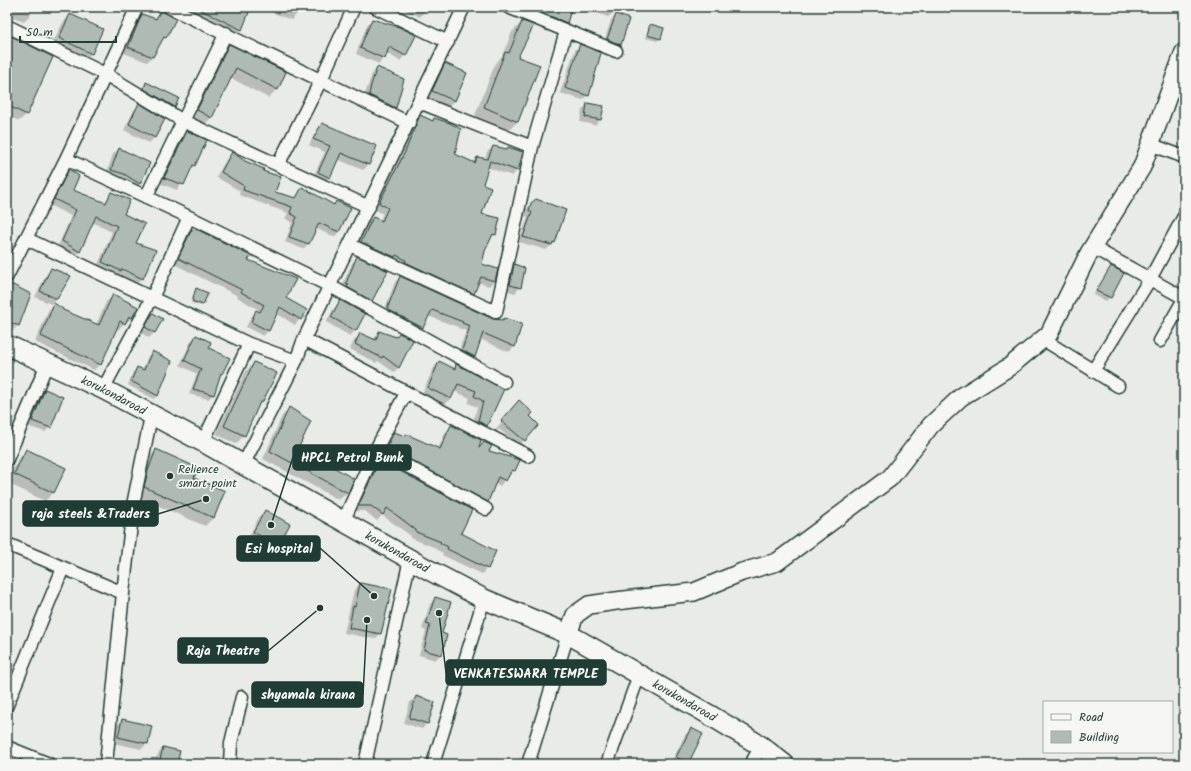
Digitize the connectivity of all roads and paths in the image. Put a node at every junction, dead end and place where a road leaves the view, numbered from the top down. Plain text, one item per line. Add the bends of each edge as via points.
1 (137, 7) edge
2 (170, 7) edge
3 (354, 7) edge
4 (375, 7) edge
5 (464, 7) edge
6 (508, 7) edge
7 (7, 26) edge
8 (566, 31) junction
9 (226, 33) junction
10 (448, 42) junction
11 (616, 51) dead end
12 (1184, 52) edge
13 (105, 74) junction
14 (321, 80) junction
15 (419, 102) junction
16 (183, 121) junction
17 (409, 122) junction
18 (1150, 144) junction
19 (532, 147) junction
20 (1184, 157) edge
21 (66, 159) junction
22 (278, 165) junction
23 (146, 197) junction
24 (369, 207) junction
25 (189, 217) junction
26 (1183, 218) edge
27 (27, 239) junction
28 (350, 245) junction
29 (1092, 247) junction
30 (7, 276) edge
31 (1150, 279) junction
32 (330, 286) junction
33 (152, 298) junction
34 (1184, 299) edge
35 (304, 339) junction
36 (1044, 340) junction
37 (1160, 341) dead end
38 (249, 344) junction
39 (7, 345) edge
40 (296, 361) junction
41 (47, 364) junction
42 (1093, 371) junction
43 (504, 382) dead end
44 (1118, 386) dead end
45 (103, 389) junction
46 (406, 393) junction
47 (151, 416) junction
48 (203, 442) junction
49 (376, 449) junction
50 (528, 456) dead end
51 (7, 459) edge
52 (244, 465) junction
53 (486, 509) dead end
54 (343, 522) junction
55 (7, 544) edge
56 (410, 559) junction
57 (63, 568) junction
58 (123, 593) junction
59 (484, 599) junction
60 (568, 634) junction
61 (639, 675) junction
62 (242, 697) dead end
63 (7, 705) edge
64 (761, 746) junction
65 (7, 747) edge
66 (49, 764) edge
67 (106, 764) edge
68 (230, 764) edge
69 (365, 764) edge
70 (433, 764) edge
71 (528, 764) edge
72 (607, 764) edge
73 (751, 764) edge
74 (784, 764) edge

1 - 13 street
2 - 9 street
3 - 14 street
4 - 10 street
5 - 10 street
6 - 8 street
7 - 13 street
8 - 11 street
8 - 19 street
9 - 14 street
9 - 16 street
10 - 15 street
12 - 18 main road
13 - 16 street
13 - 21 street
14 - 17 street
14 - 22 street
15 - 17 street
15 - 19 street
16 - 22 street
16 - 23 street
17 - 24 street
18 - 20 street
18 - 29 main road via 1142,167
19 - 28 street via 496,312
21 - 23 street
21 - 27 street
22 - 24 street
23 - 25 street
24 - 28 street
25 - 32 street
25 - 33 street
26 - 31 street
27 - 30 street
27 - 33 street
28 - 32 street
29 - 31 street
29 - 36 main road
31 - 34 street
31 - 42 street
32 - 35 street
32 - 43 street
33 - 38 street
33 - 45 street
34 - 37 street
35 - 40 street
35 - 46 street
36 - 42 street
36 - 60 main road via 1009,367 961,397 931,425 890,478 777,562 742,572 694,592 589,606 575,615
38 - 40 street
38 - 48 street
39 - 41 main road, korukondaroad
40 - 52 street
41 - 45 main road, korukondaroad
41 - 51 street
42 - 44 street
45 - 47 main road, korukondaroad
46 - 49 street
46 - 50 street
47 - 48 main road, korukondaroad
47 - 58 street via 134,500
48 - 52 main road, korukondaroad
49 - 53 street
49 - 54 street
52 - 54 main road, korukondaroad
54 - 56 main road, korukondaroad
55 - 57 street
56 - 59 main road, korukondaroad
56 - 69 street
57 - 58 street
57 - 63 street
58 - 67 street
59 - 60 main road, korukondaroad
59 - 70 street
60 - 61 main road, korukondaroad
60 - 71 street
61 - 64 main road, korukondaroad
61 - 72 street
62 - 68 street via 231,743
64 - 73 street
64 - 74 main road, korukondaroad
65 - 66 street

